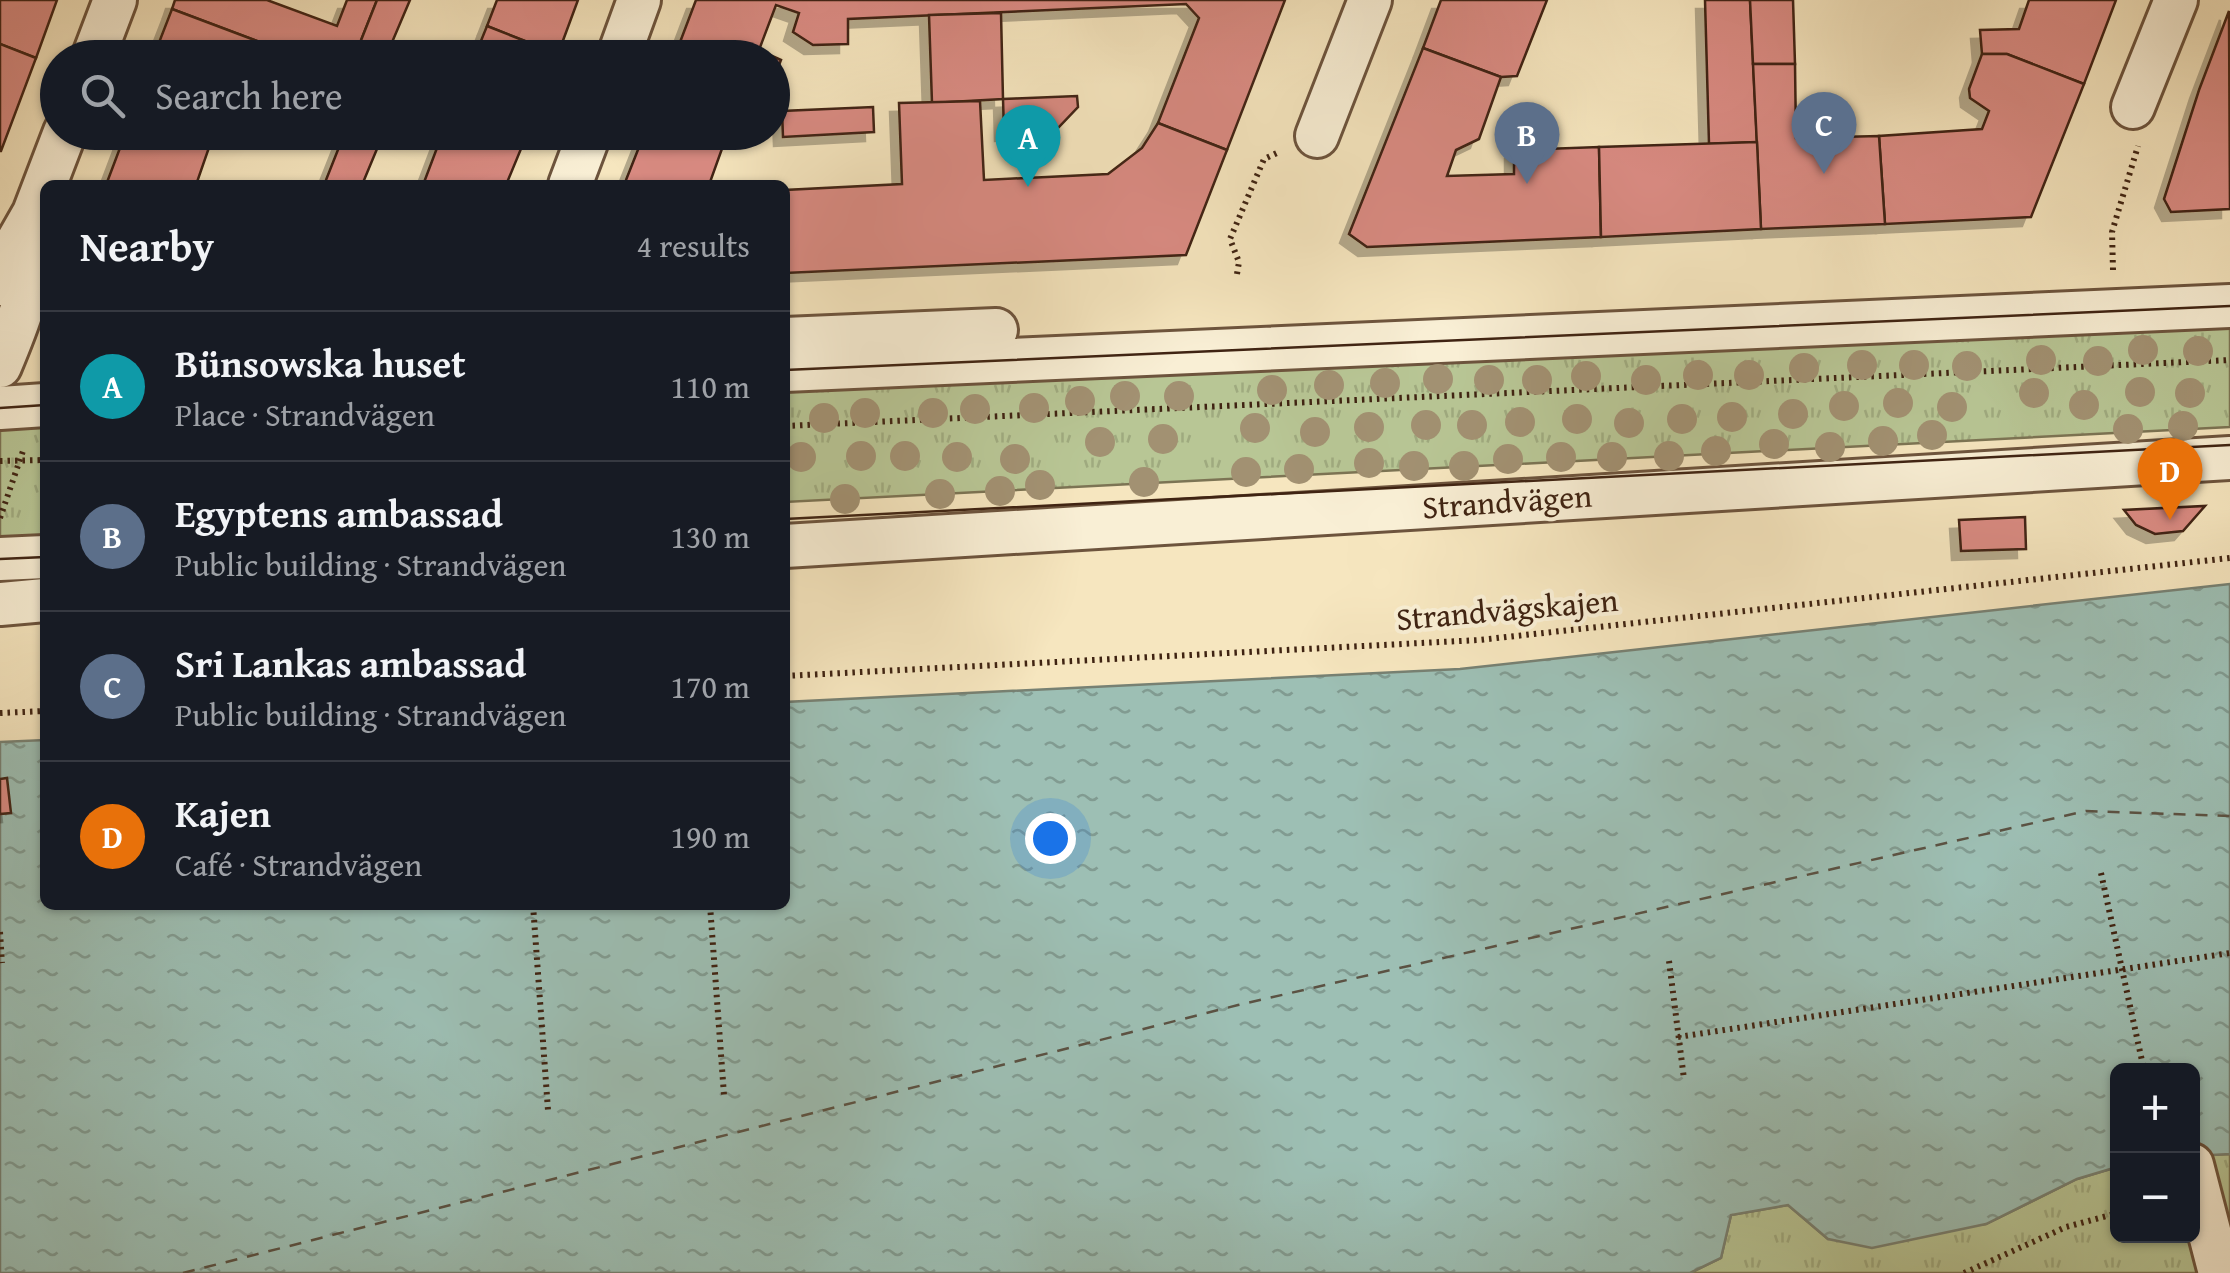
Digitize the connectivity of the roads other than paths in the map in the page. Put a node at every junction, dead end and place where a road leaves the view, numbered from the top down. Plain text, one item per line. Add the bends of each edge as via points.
1 (115, 0) edge
2 (640, 0) edge
3 (1370, 0) edge
4 (2176, 0) edge
5 (100, 40) edge
6 (625, 40) edge
7 (2133, 108) road end
8 (1317, 136) road end
9 (58, 150) edge
10 (583, 150) edge
11 (47, 180) edge
12 (572, 180) edge
13 (40, 197) edge
14 (34, 213) junction
15 (2230, 278) edge
16 (0, 284) edge
17 (2230, 306) edge
18 (790, 339) edge
19 (40, 358) edge
20 (0, 364) edge
21 (790, 370) edge
22 (40, 406) edge
23 (0, 408) edge
24 (2230, 445) edge
25 (2230, 458) edge
26 (790, 519) edge
27 (790, 546) edge
28 (40, 556) edge
29 (0, 559) edge
30 (40, 600) edge
31 (0, 604) edge
32 (2200, 1195) edge
33 (2220, 1273) edge

1 - 5 street
2 - 6 street
3 - 8 street
4 - 7 street
9 - 11 street
10 - 12 street
13 - 14 street
14 - 16 street
14 - 20 street via 33,274
15 - 18 street
17 - 21 street
19 - 20 street
22 - 23 street
24 - 26 street, Strandvägen
25 - 27 street, Strandvägen
28 - 29 street
30 - 31 street
32 - 33 street

